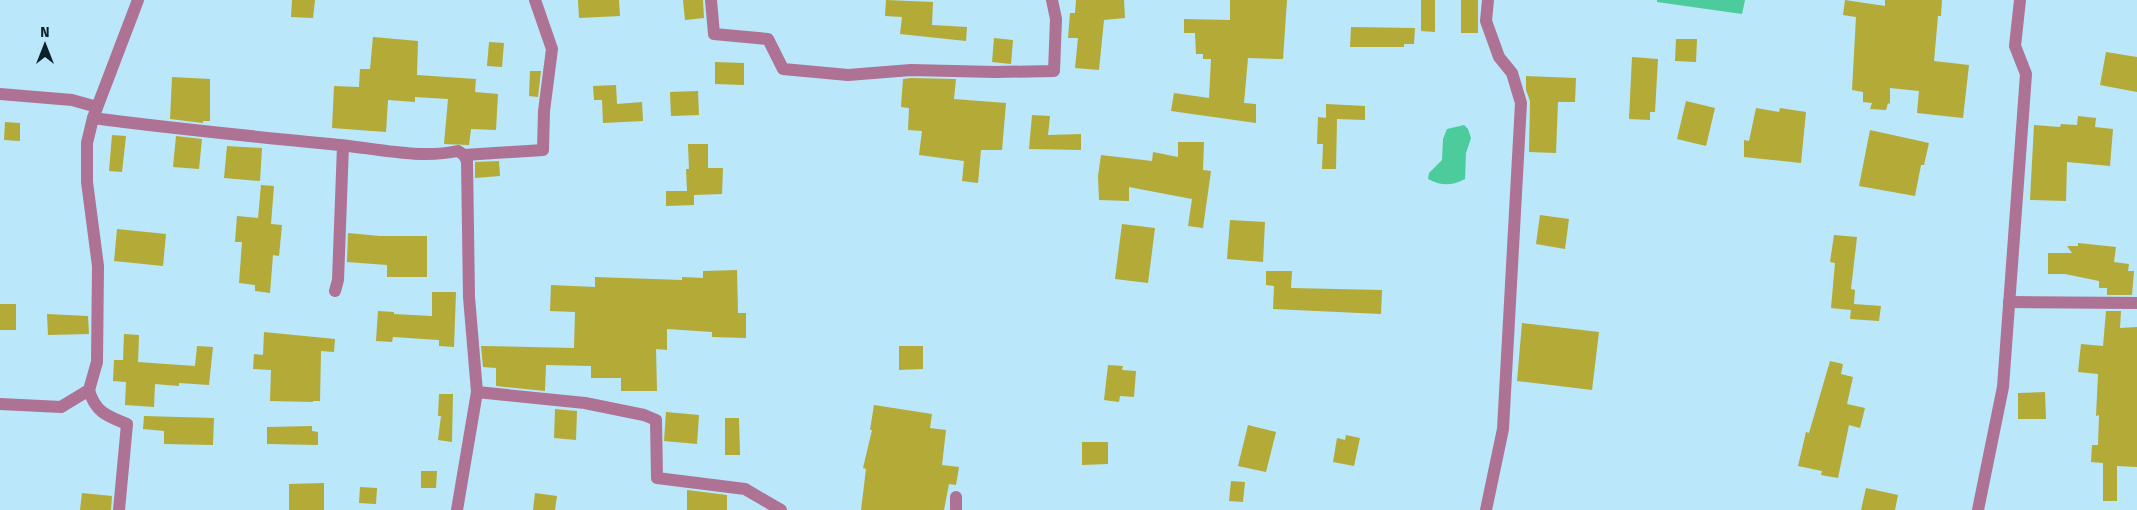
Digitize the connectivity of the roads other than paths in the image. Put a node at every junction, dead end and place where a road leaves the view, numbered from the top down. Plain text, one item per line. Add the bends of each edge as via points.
1 (138, 0) edge
2 (535, 0) edge
3 (711, 0) edge
4 (1052, 0) edge
5 (1488, 0) edge
6 (2020, 0) edge
7 (0, 94) edge
8 (95, 112) junction
9 (343, 146) junction
10 (464, 155) junction
11 (336, 291) dead end
12 (2009, 302) junction
13 (2137, 303) edge
14 (89, 390) junction
15 (477, 392) junction
16 (0, 404) edge
17 (118, 510) edge
18 (457, 510) edge
19 (781, 510) edge
20 (1486, 510) edge
21 (1978, 510) edge

1 - 8 street
2 - 10 street via 552,49 543,150
3 - 4 street via 714,34 768,39 783,69 848,75 910,70 1054,71 1056,19
5 - 20 street via 1486,21 1498,57 1512,73 1521,103 1504,429
6 - 12 street via 2015,46 2026,74
7 - 8 street via 72,100
8 - 9 street via 197,132
8 - 14 street via 87,143 87,182 98,266 97,362
9 - 10 street via 438,156 458,152
9 - 11 street
10 - 15 street via 467,161 469,297
12 - 13 street
12 - 21 street via 2003,387
14 - 16 street via 61,407
14 - 17 street via 92,403 107,416 127,424
15 - 18 street
15 - 19 street via 585,403 644,415 656,420 657,478 745,489

